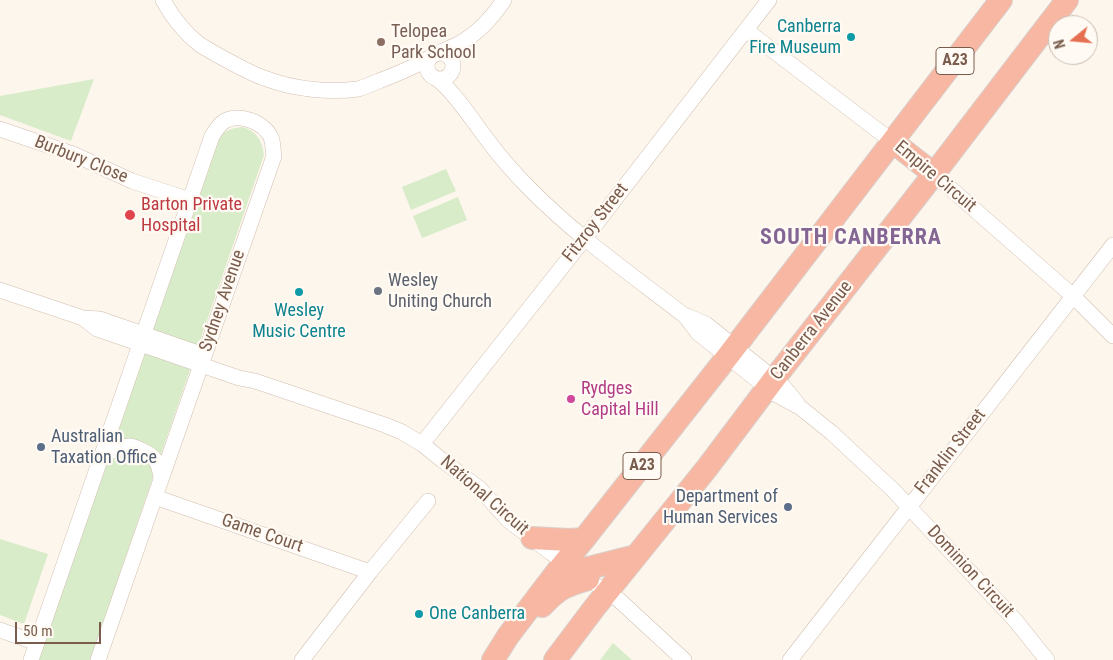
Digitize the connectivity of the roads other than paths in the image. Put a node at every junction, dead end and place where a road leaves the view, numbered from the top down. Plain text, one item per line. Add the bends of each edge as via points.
1 (163, 0) edge
2 (504, 0) edge
3 (769, 0) edge
4 (1001, 0) edge
5 (1067, 0) edge
6 (746, 30) junction
7 (464, 41) junction
8 (434, 55) junction
9 (452, 68) junction
10 (435, 78) junction
11 (463, 107) junction
12 (0, 129) edge
13 (893, 142) junction
14 (934, 174) junction
15 (190, 200) junction
16 (585, 238) junction
17 (1113, 245) edge
18 (0, 290) edge
19 (1073, 296) junction
20 (1113, 336) edge
21 (142, 339) junction
22 (731, 352) junction
23 (202, 360) junction
24 (771, 384) junction
25 (422, 444) junction
26 (102, 455) junction
27 (161, 478) junction
28 (155, 497) junction
29 (428, 501) dead end
30 (909, 506) junction
31 (532, 538) junction
32 (584, 539) junction
33 (636, 556) junction
34 (577, 571) junction
35 (370, 572) junction
36 (607, 592) junction
37 (0, 630) edge
38 (37, 643) junction
39 (31, 660) edge
40 (98, 660) edge
41 (302, 660) edge
42 (493, 660) edge
43 (555, 660) edge
44 (684, 660) edge
45 (790, 660) edge
46 (1047, 660) edge

1 - 8 street via 180,25 200,44 248,71 284,84 315,89 359,88 400,73
2 - 7 street via 492,17
3 - 6 street, Fitzroy Street
4 - 13 highway, A23
5 - 14 highway, Canberra Avenue
6 - 13 street, Empire Circuit
6 - 16 street, Fitzroy Street
7 - 8 street
7 - 9 street
8 - 9 street via 447,56
8 - 10 street via 427,68
9 - 10 street via 446,77
9 - 11 street, Dominion Circuit via 452,82
10 - 11 street, Dominion Circuit
11 - 16 street, Dominion Circuit via 528,187
12 - 15 street, Burbury Close via 73,154 132,181
13 - 14 highway, Empire Circuit
13 - 22 highway, A23
14 - 19 street, Empire Circuit
14 - 24 highway, Canberra Avenue
15 - 21 street, Sydney Avenue
15 - 23 street, Sydney Avenue via 212,136 222,123 243,118 260,124 272,139 274,156
16 - 22 street, Dominion Circuit via 685,316 698,332
16 - 25 street, Fitzroy Street
17 - 19 street, Franklin Street
18 - 21 street, National Circuit via 83,318 100,319
19 - 20 street, Empire Circuit
19 - 30 street, Franklin Street
21 - 23 street, National Circuit
21 - 26 street, Sydney Avenue
22 - 24 street, Dominion Circuit
22 - 32 highway, A23
23 - 25 street, National Circuit via 239,378 384,425
23 - 27 street, Sydney Avenue
24 - 30 street, Dominion Circuit via 783,386 801,408
24 - 33 highway, Canberra Avenue
25 - 31 street, National Circuit via 480,489 508,520
26 - 27 street via 133,447 154,458 160,467
26 - 38 street, Sydney Avenue
27 - 28 street, Sydney Avenue
28 - 35 street, Game Court
28 - 40 street, Sydney Avenue
29 - 35 street
30 - 45 street, Franklin Street
30 - 46 street, Dominion Circuit via 1015,620
31 - 32 highway
31 - 34 street, National Circuit
32 - 34 highway, A23
33 - 34 highway
33 - 36 highway, Canberra Avenue
34 - 36 street, National Circuit
34 - 42 highway via 568,585 517,624
35 - 41 street
36 - 43 highway, Canberra Avenue
36 - 44 street, National Circuit
37 - 38 street
38 - 39 street, Sydney Avenue

